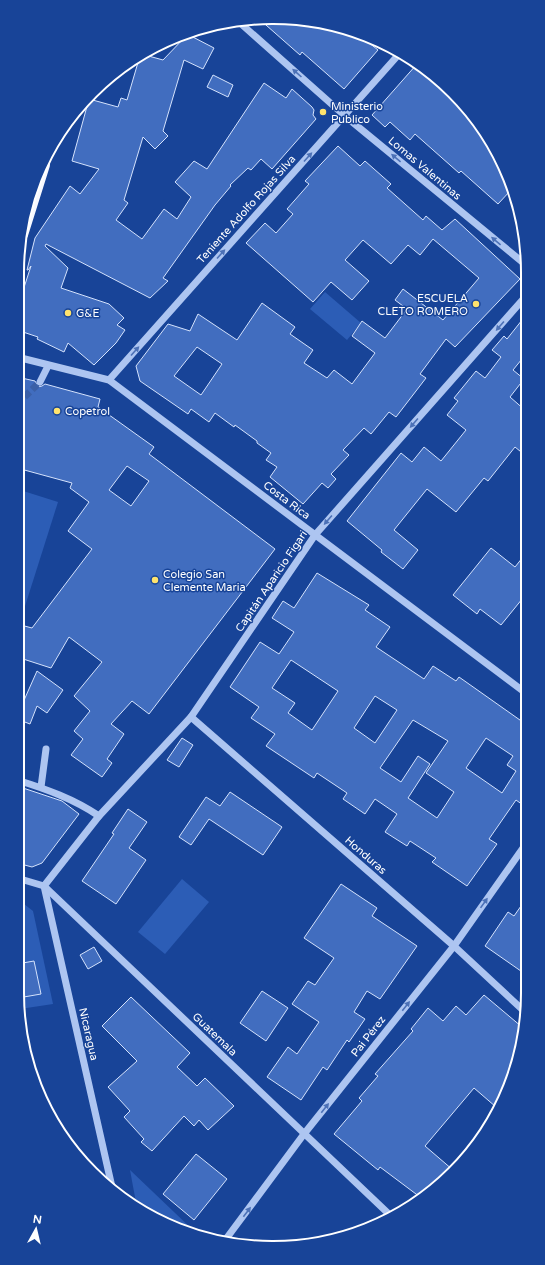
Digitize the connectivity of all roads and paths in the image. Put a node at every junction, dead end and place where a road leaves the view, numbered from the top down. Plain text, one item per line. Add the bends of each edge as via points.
1 (243, 26) edge
2 (397, 57) edge
3 (345, 116) junction
4 (520, 260) edge
5 (521, 302) edge
6 (24, 359) edge
7 (48, 366) junction
8 (109, 380) junction
9 (40, 382) tunnel mouth
10 (315, 535) junction
11 (521, 690) edge
12 (191, 717) junction
13 (46, 748) dead end
14 (24, 782) edge
15 (41, 787) junction
16 (99, 816) junction
17 (521, 851) edge
18 (24, 880) edge
19 (44, 886) junction
20 (454, 946) junction
21 (520, 1007) edge
22 (304, 1134) junction
23 (111, 1180) edge
24 (387, 1213) edge
25 (228, 1237) edge

3 -> 1 street, Lomas Valentinas
2 - 3 street, Teniente Adolfo Rojas Silva
4 -> 3 street, Lomas Valentinas
8 -> 3 street, Teniente Adolfo Rojas Silva
5 -> 10 street, Capitán Aparicio Figari
6 - 7 street, Costa Rica
7 - 8 street, Costa Rica
7 - 9 street
8 - 10 street, Costa Rica
10 - 11 street, Costa Rica
10 - 12 street, Capitán Aparicio Figari
12 - 16 street, Capitán Aparicio Figari
12 - 20 street, Honduras
13 - 15 street
14 - 15 street
15 - 16 street via 82,804
16 - 19 street, Capitán Aparicio Figari
20 -> 17 street, Pai Pérez
18 - 19 street, Guatemala
19 - 22 street, Guatemala
19 - 23 street, Nicaragua
20 - 21 street, Honduras
22 -> 20 street, Pai Pérez
22 - 24 street, Guatemala
25 -> 22 street, Pai Pérez

